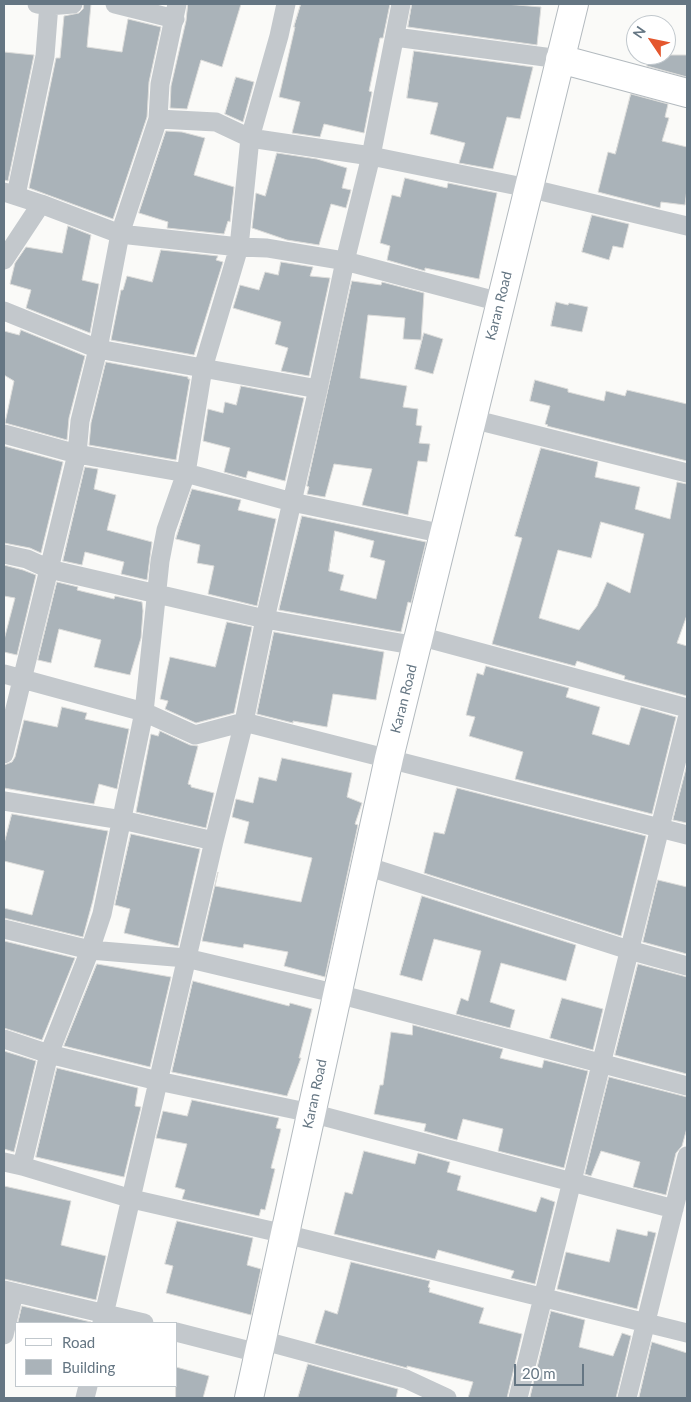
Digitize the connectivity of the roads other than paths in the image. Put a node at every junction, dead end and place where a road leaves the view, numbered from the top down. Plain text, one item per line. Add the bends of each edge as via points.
1 (45, 4) edge
2 (73, 4) edge
3 (115, 4) edge
4 (286, 4) edge
5 (401, 4) edge
6 (574, 4) edge
7 (176, 11) edge
8 (395, 36) junction
9 (560, 59) junction
10 (687, 92) edge
11 (158, 119) junction
12 (250, 138) junction
13 (371, 156) junction
14 (528, 188) junction
15 (10, 193) edge
16 (41, 204) junction
17 (687, 226) edge
18 (120, 234) junction
19 (239, 247) junction
20 (4, 260) edge
21 (345, 261) junction
22 (500, 302) junction
23 (4, 310) edge
24 (98, 349) junction
25 (203, 368) junction
26 (318, 389) junction
27 (472, 419) junction
28 (4, 434) edge
29 (77, 454) junction
30 (186, 473) junction
31 (687, 473) edge
32 (292, 502) junction
33 (444, 534) junction
34 (4, 554) edge
35 (49, 569) junction
36 (158, 593) junction
37 (265, 618) junction
38 (418, 641) junction
39 (4, 674) edge
40 (22, 679) junction
41 (687, 708) edge
42 (144, 712) junction
43 (687, 719) edge
44 (244, 722) junction
45 (4, 754) edge
46 (389, 758) junction
47 (4, 801) edge
48 (122, 820) junction
49 (660, 828) junction
50 (687, 835) edge
51 (214, 841) junction
52 (366, 866) junction
53 (4, 929) edge
54 (90, 950) junction
55 (629, 950) junction
56 (186, 958) junction
57 (687, 966) edge
58 (338, 994) junction
59 (4, 1039) edge
60 (50, 1054) junction
61 (601, 1064) junction
62 (158, 1081) junction
63 (687, 1086) edge
64 (311, 1114) junction
65 (687, 1156) edge
66 (13, 1164) edge
67 (572, 1182) junction
68 (132, 1200) junction
69 (674, 1209) junction
70 (285, 1234) junction
71 (9, 1291) edge
72 (543, 1297) junction
73 (103, 1318) edge
74 (136, 1322) edge
75 (646, 1323) junction
76 (178, 1332) edge
77 (687, 1333) edge
78 (4, 1335) edge
79 (260, 1346) junction
80 (249, 1398) edge
81 (448, 1398) edge
82 (518, 1398) edge
83 (627, 1398) edge

1 - 2 street
1 - 15 street via 45,56
3 - 7 street
4 - 12 street
5 - 8 street
6 - 9 street, Karan Road
7 - 11 street via 160,84
8 - 9 street
8 - 13 street
9 - 10 street
9 - 14 street, Karan Road
11 - 12 street via 216,122
11 - 18 street
12 - 13 street
12 - 19 street
13 - 14 street
13 - 21 street
14 - 17 street
14 - 22 street, Karan Road
15 - 16 street
16 - 18 street
16 - 20 street
18 - 19 street
18 - 24 street
19 - 21 street via 267,248
19 - 25 street
21 - 22 street
21 - 26 street
22 - 27 street, Karan Road
23 - 24 street
24 - 25 street
24 - 29 street via 80,421
25 - 26 street
25 - 30 street
26 - 32 street
27 - 31 street
27 - 33 street, Karan Road
28 - 29 street
29 - 30 street
29 - 35 street
30 - 32 street
30 - 36 street via 166,530
32 - 33 street
32 - 37 street
33 - 38 street, Karan Road
34 - 35 street via 27,559
35 - 36 street
35 - 40 street
36 - 37 street
36 - 42 street
37 - 38 street
37 - 44 street
38 - 41 street
38 - 46 street, Karan Road
39 - 40 street
40 - 42 street
40 - 45 street
42 - 44 street via 195,735
42 - 48 street
43 - 49 street
44 - 46 street
44 - 51 street
46 - 49 street
46 - 52 street, Karan Road
47 - 48 street
48 - 51 street
48 - 54 street via 102,914
49 - 50 street
49 - 55 street
51 - 56 street
52 - 55 street
52 - 58 street, Karan Road
53 - 54 street
54 - 56 street
54 - 60 street
55 - 57 street
55 - 61 street
56 - 58 street
56 - 62 street
58 - 61 street
58 - 64 street, Karan Road
59 - 60 street
60 - 62 street
60 - 66 street
61 - 63 street
61 - 67 street
62 - 64 street
62 - 68 street
64 - 67 street
64 - 70 street, Karan Road
65 - 69 street
66 - 68 street
67 - 69 street
67 - 72 street
68 - 70 street
68 - 73 street
69 - 75 street
70 - 72 street
70 - 79 street, Karan Road
71 - 73 street
71 - 78 street
72 - 75 street
72 - 82 street
73 - 74 street
75 - 77 street
75 - 83 street
76 - 79 street
79 - 80 street, Karan Road
79 - 81 street via 406,1379

